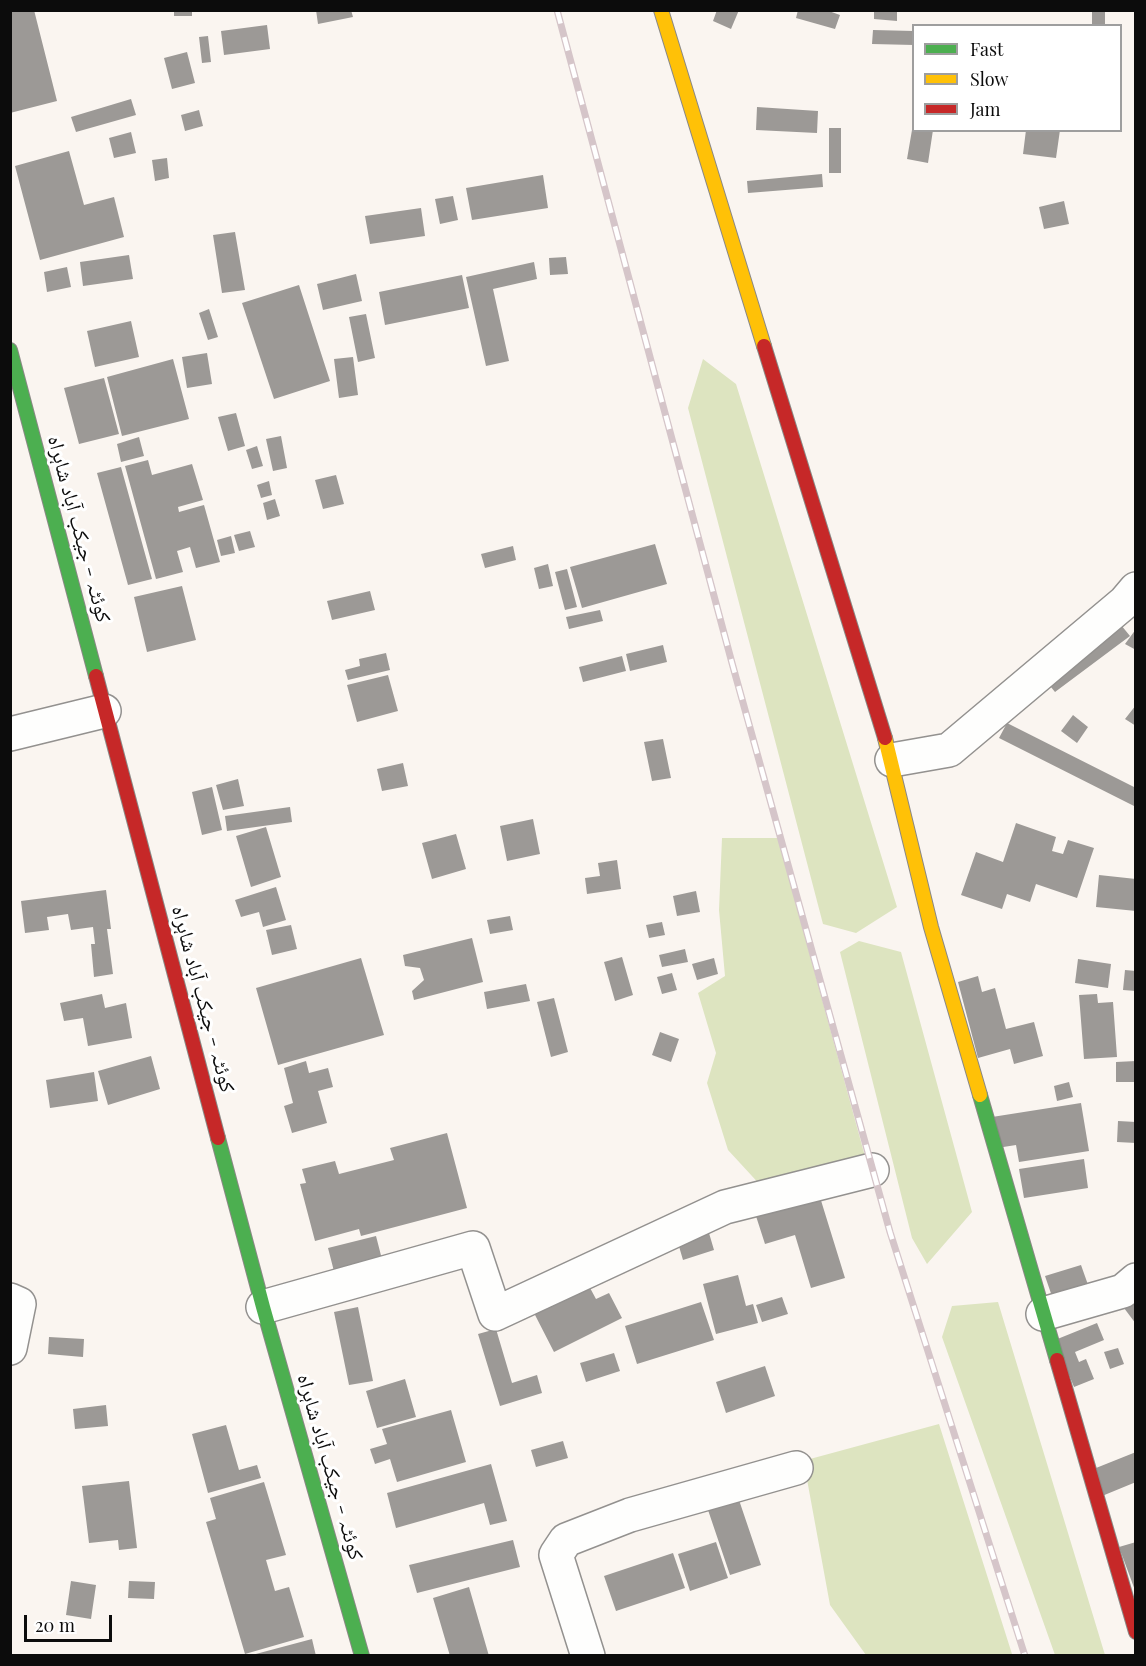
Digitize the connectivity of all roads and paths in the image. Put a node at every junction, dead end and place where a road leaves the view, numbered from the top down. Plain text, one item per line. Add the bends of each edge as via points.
1 (661, 10) edge
2 (10, 351) edge
3 (20, 428) edge
4 (1132, 600) edge
5 (104, 711) junction
6 (10, 734) edge
7 (892, 760) junction
8 (872, 1170) dead end
9 (1136, 1280) edge
10 (10, 1300) edge
11 (263, 1307) junction
12 (1043, 1314) junction
13 (10, 1348) edge
14 (796, 1468) dead end
15 (1136, 1632) edge
16 (362, 1656) edge
17 (588, 1656) edge

1 - 7 main road
2 - 3 main road, کوئٹہ - جیکب آباد شاہراہ
3 - 5 main road, کوئٹہ - جیکب آباد شاہراہ
4 - 7 street via 949,750
5 - 6 street
5 - 11 main road, کوئٹہ - جیکب آباد شاہراہ
7 - 12 main road via 931,927
8 - 11 street via 725,1207 495,1314 473,1248
9 - 12 street via 1123,1291
10 - 13 street via 19,1304
11 - 16 main road, کوئٹہ - جیکب آباد شاہراہ
12 - 15 main road
14 - 17 street via 630,1515 566,1540 556,1555

